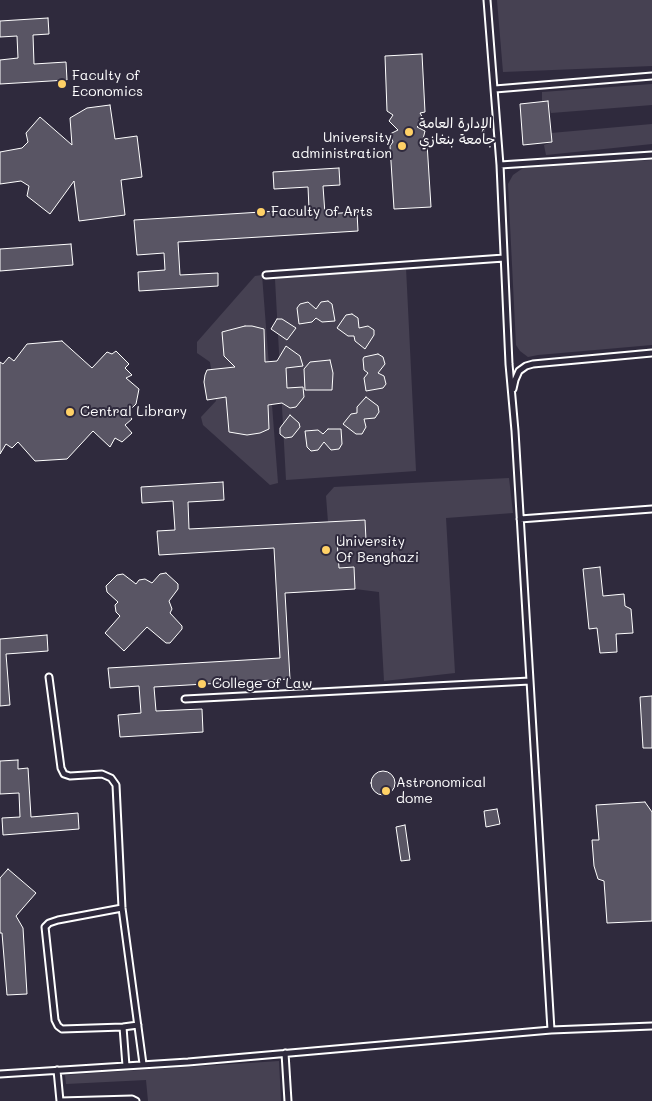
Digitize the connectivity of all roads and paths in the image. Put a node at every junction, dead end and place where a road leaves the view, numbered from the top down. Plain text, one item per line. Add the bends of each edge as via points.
1 (488, 0) edge
2 (652, 76) edge
3 (495, 89) junction
4 (652, 155) edge
5 (500, 165) junction
6 (504, 258) junction
7 (266, 275) dead end
8 (652, 353) edge
9 (512, 396) junction
10 (652, 509) edge
11 (520, 519) junction
12 (49, 677) dead end
13 (530, 681) junction
14 (185, 699) dead end
15 (122, 908) junction
16 (138, 1025) junction
17 (652, 1026) edge
18 (123, 1027) junction
19 (551, 1030) junction
20 (285, 1053) junction
21 (143, 1064) junction
22 (126, 1066) junction
23 (57, 1070) junction
24 (0, 1074) edge
25 (60, 1101) edge
26 (136, 1101) edge
27 (288, 1101) edge

1 - 3 lane
2 - 3 lane
3 - 5 lane
4 - 5 lane
5 - 6 lane
6 - 7 lane
6 - 9 lane
8 - 9 lane via 526,366 519,371
9 - 11 lane
10 - 11 lane
11 - 13 lane
12 - 15 lane via 64,774 102,774 116,785
13 - 14 lane
13 - 19 lane
15 - 16 lane
15 - 18 lane via 58,920 45,927 58,1026
16 - 18 lane
16 - 21 lane
17 - 19 lane
18 - 22 lane
19 - 20 lane
20 - 21 lane
20 - 27 lane
21 - 22 lane
22 - 23 lane
23 - 24 lane
23 - 25 lane
25 - 26 lane

